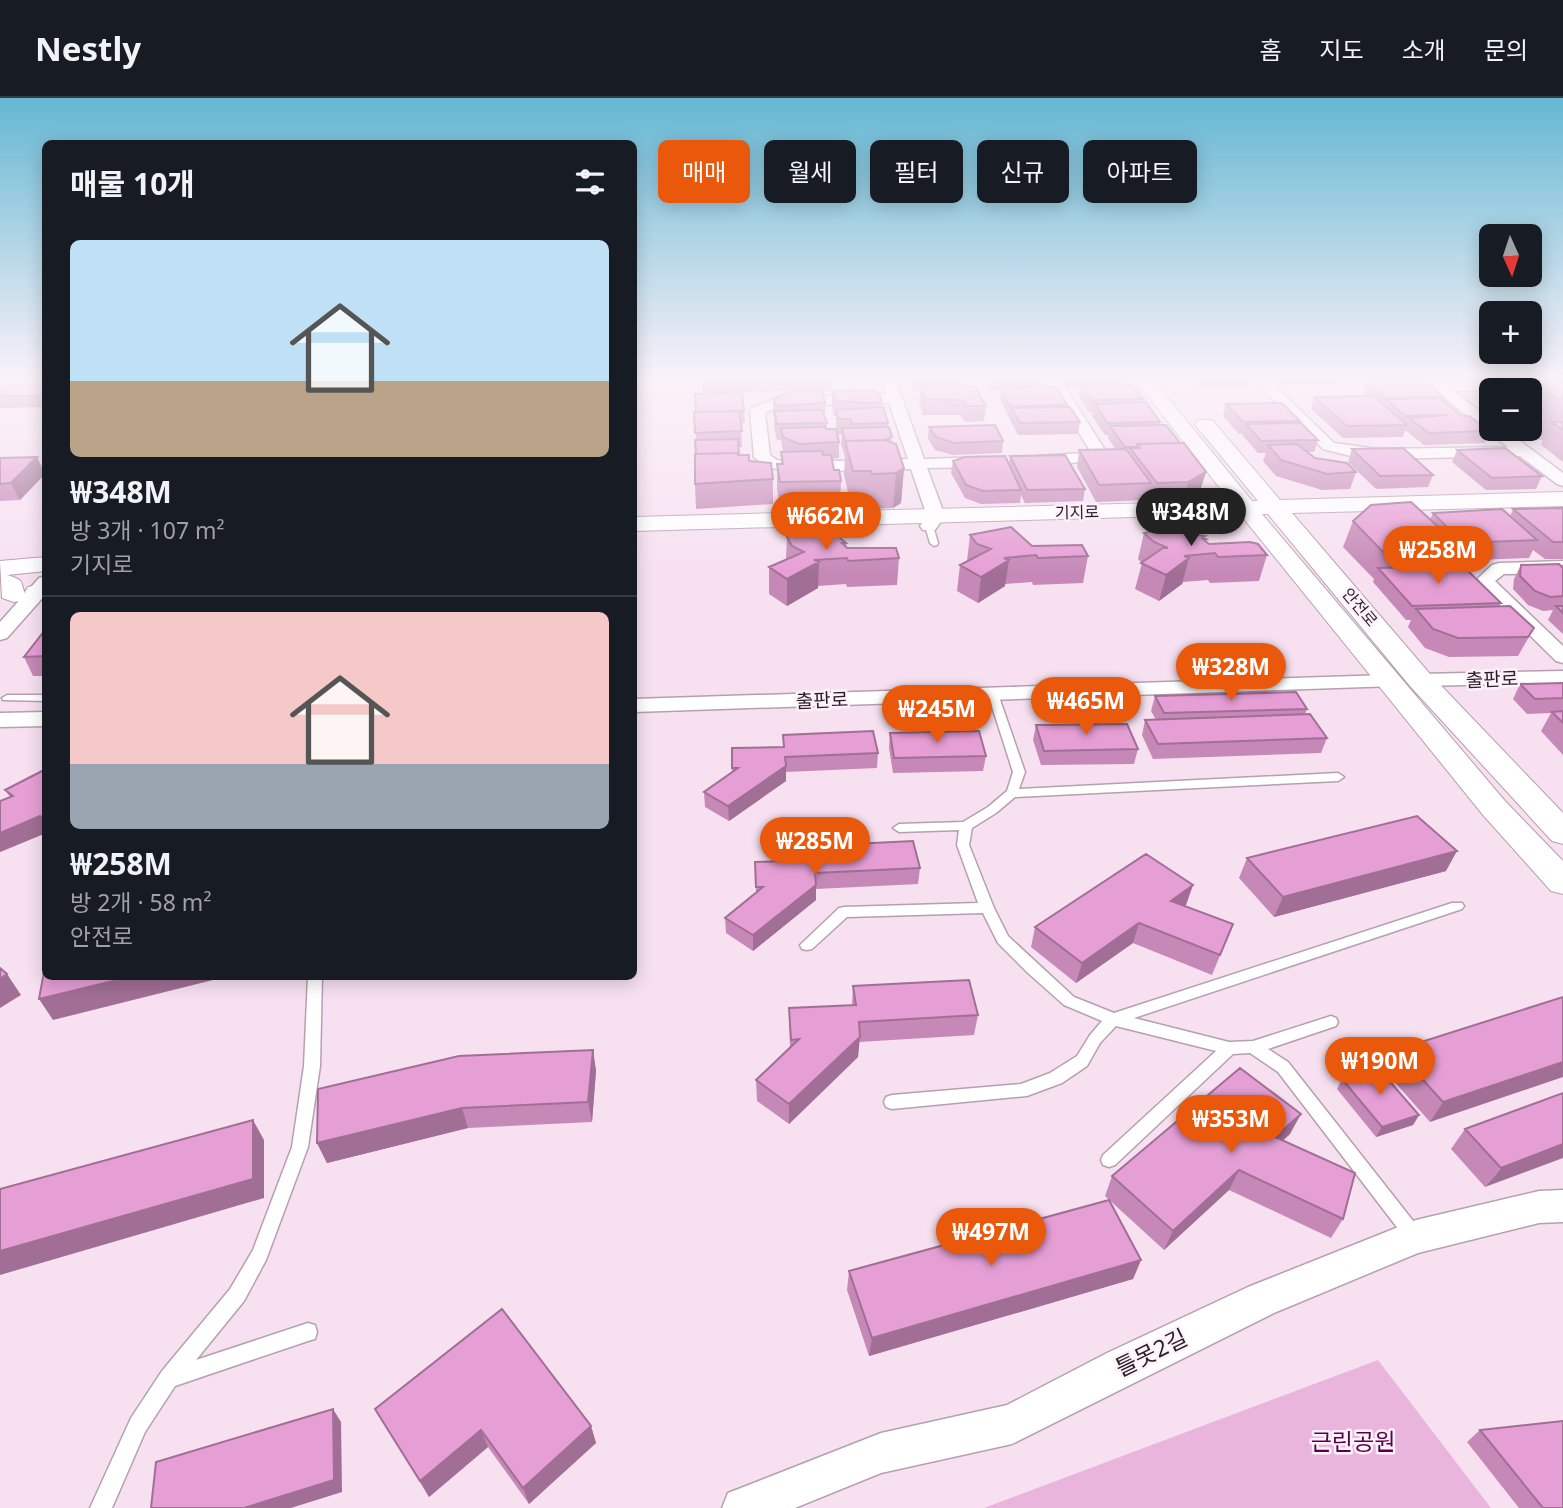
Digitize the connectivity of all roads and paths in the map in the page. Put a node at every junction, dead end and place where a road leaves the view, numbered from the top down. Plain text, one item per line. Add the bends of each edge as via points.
1 (760, 442) edge
2 (910, 442) edge
3 (1092, 442) edge
4 (1193, 442) edge
5 (1221, 442) edge
6 (1325, 442) edge
7 (1512, 442) edge
8 (1524, 451) junction
9 (1021, 461) edge
10 (995, 462) edge
11 (917, 464) junction
12 (1248, 474) junction
13 (1220, 477) junction
14 (1563, 481) edge
15 (1563, 499) edge
16 (1563, 509) edge
17 (1328, 510) junction
18 (1247, 512) junction
19 (1279, 512) junction
20 (1201, 513) junction
21 (637, 524) edge
22 (933, 529) junction
23 (637, 533) edge
24 (1301, 538) junction
25 (1273, 544) junction
26 (1563, 567) edge
27 (27, 573) edge
28 (0, 635) edge
29 (1563, 656) edge
30 (1563, 677) edge
31 (1420, 680) junction
32 (1388, 681) junction
33 (993, 694) junction
34 (42, 699) edge
35 (637, 706) edge
36 (4, 709) edge
37 (42, 718) edge
38 (1338, 777) dead end
39 (1012, 793) junction
40 (966, 826) junction
41 (900, 828) dead end
42 (1563, 833) edge
43 (1563, 882) edge
44 (1457, 906) dead end
45 (987, 908) junction
46 (807, 945) dead end
47 (315, 980) edge
48 (1113, 1019) junction
49 (1331, 1022) dead end
50 (1252, 1047) junction
51 (1229, 1048) junction
52 (892, 1102) dead end
53 (1109, 1160) dead end
54 (1563, 1206) edge
55 (1416, 1237) junction
56 (308, 1332) dead end
57 (169, 1378) junction
58 (101, 1508) edge
59 (743, 1508) edge

1 - 11 street via 762,457 772,464
2 - 11 street
3 - 9 street via 1097,450 1088,458
4 - 13 street, 안전로
5 - 12 street, 안전로
6 - 8 street via 1378,454
7 - 8 street
8 - 14 street
10 - 11 street
11 - 22 street
12 - 17 street via 1276,491
12 - 19 street, 안전로
13 - 18 street, 안전로
13 - 20 street via 1220,487 1200,503
15 - 17 street, 기지로
16 - 17 street, 기지로
17 - 19 street, 기지로
17 - 24 street via 1310,530 1316,537
18 - 19 street, 기지로
18 - 20 street, 기지로
18 - 25 street, 안전로
19 - 24 street, 안전로
20 - 22 street, 기지로
20 - 25 street
21 - 22 street, 기지로
22 - 23 street, 기지로
24 - 31 street, 안전로
25 - 32 street, 안전로
26 - 29 street via 1499,569 1484,581
27 - 28 street
30 - 31 street, 출판로
31 - 42 street, 안전로
32 - 33 street, 출판로
32 - 43 street, 안전로
33 - 35 street, 출판로
33 - 39 lane via 1019,772
34 - 36 lane
36 - 37 street
38 - 39 lane
39 - 40 lane
40 - 41 lane
40 - 45 lane via 963,845
44 - 48 lane
45 - 46 lane via 844,912
45 - 48 lane via 1003,939 1069,1001
47 - 57 lane via 312,1066 300,1147 260,1254 243,1285
48 - 51 lane
48 - 52 lane via 1082,1061 1056,1078 1021,1091
49 - 50 lane
50 - 51 lane
50 - 55 lane via 1283,1068
51 - 53 lane
54 - 55 street, 틀못2길 via 1539,1207
55 - 59 street, 틀못2길 via 1261,1300 1012,1424 881,1453
56 - 57 lane
57 - 58 lane via 138,1425

